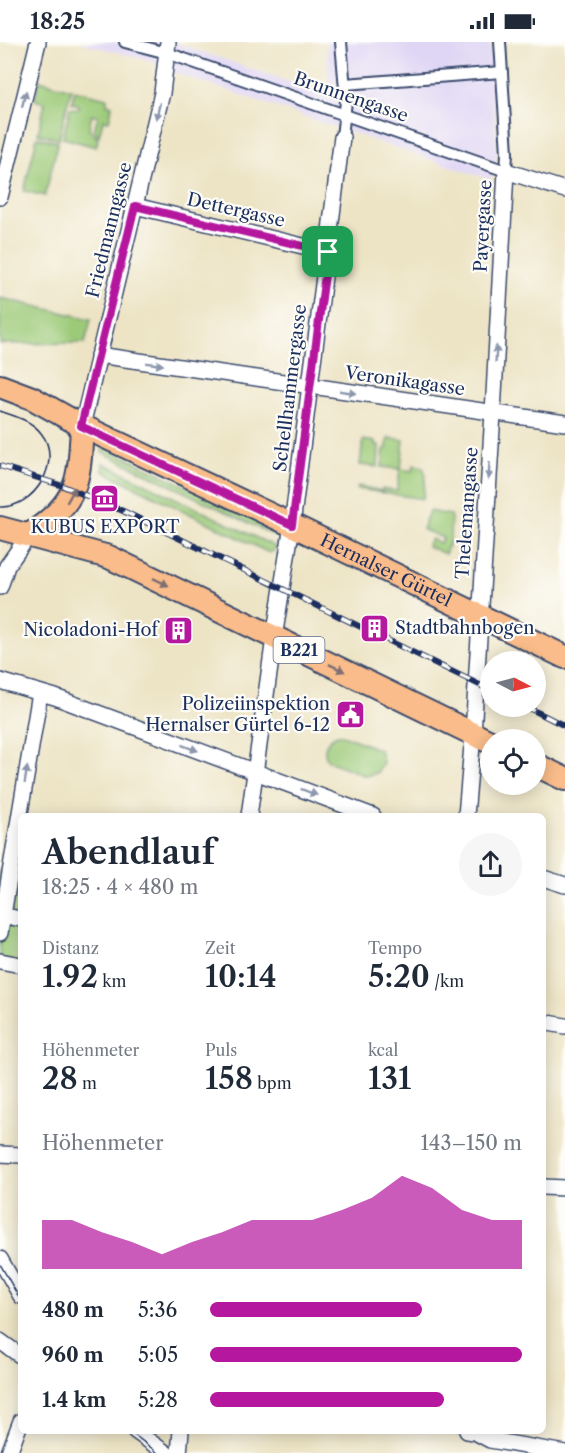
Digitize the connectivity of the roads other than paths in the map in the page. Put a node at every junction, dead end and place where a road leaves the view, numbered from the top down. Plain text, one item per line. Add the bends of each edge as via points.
1 (38, 42) edge
2 (125, 42) edge
3 (341, 42) edge
4 (500, 42) edge
5 (168, 48) edge
6 (502, 72) junction
7 (345, 84) junction
8 (345, 116) junction
9 (342, 137) joint
10 (506, 171) junction
11 (565, 190) edge
12 (0, 197) edge
13 (135, 206) junction
14 (328, 252) junction
15 (98, 355) junction
16 (0, 386) edge
17 (310, 387) junction
18 (493, 413) junction
19 (565, 423) edge
20 (81, 426) junction
21 (292, 525) junction
22 (0, 528) edge
23 (29, 535) junction
24 (0, 587) edge
25 (479, 616) junction
26 (274, 638) junction
27 (565, 657) edge
28 (0, 681) edge
29 (40, 693) junction
30 (482, 729) edge
31 (480, 737) edge
32 (480, 748) edge
33 (546, 770) edge
34 (255, 772) junction
35 (565, 779) edge
36 (20, 813) edge
37 (249, 813) edge
38 (365, 813) edge
39 (467, 813) edge
40 (18, 825) edge
41 (10, 873) edge
42 (546, 879) edge
43 (565, 885) edge
44 (1, 915) edge
45 (18, 918) edge
46 (0, 933) edge
47 (0, 962) edge
48 (18, 965) edge
49 (546, 1023) edge
50 (565, 1026) edge
51 (0, 1154) edge
52 (18, 1155) edge
53 (546, 1187) edge
54 (565, 1188) edge
55 (0, 1260) edge
56 (18, 1291) edge
57 (18, 1429) edge
58 (139, 1434) edge
59 (181, 1434) edge
60 (479, 1434) edge
61 (9, 1453) edge
62 (166, 1453) edge
63 (179, 1453) edge
64 (565, 1453) edge

12 -> 1 street
2 - 5 street, Brunnengasse
3 - 7 street, Schellhammergasse
4 - 6 street, Payergasse
5 - 8 street, Brunnengasse
5 -> 13 street, Friedmanngasse via 162,93
6 - 7 street
6 - 10 street, Payergasse
7 - 8 street, Schellhammergasse
8 - 9 street, Schellhammergasse
8 - 10 street, Brunnengasse
9 - 14 street, Schellhammergasse
10 - 11 street, Brunnengasse
18 -> 10 street, Payergasse
13 - 14 street, Dettergasse
13 - 15 street, Friedmanngasse
14 - 17 street, Schellhammergasse
15 -> 17 street, Veronikagasse
15 - 20 street, Friedmanngasse
16 - 20 main road, Hernalser Gürtel via 32,398
17 -> 18 street, Veronikagasse
17 - 21 street, Schellhammergasse
18 - 19 street, Veronikagasse
18 -> 25 street, Thelemangasse
20 - 21 main road, Hernalser Gürtel
23 -> 20 main road via 67,504 76,486
21 - 25 main road, Hernalser Gürtel
21 - 26 street
22 - 23 main road, B221
23 - 24 street via 7,566
23 -> 26 main road, B221 via 109,557
25 - 27 main road, Hernalser Gürtel
25 - 30 street
26 -> 31 main road, B221
26 - 34 street
28 - 29 street
29 -> 34 street
36 -> 29 street
32 - 39 street
33 - 35 main road
34 - 37 street
34 -> 38 street
41 -> 40 street
41 - 44 street
42 - 43 street
44 - 45 street
44 - 46 street
47 - 48 street
49 - 50 street
51 - 52 street
53 - 54 street
55 - 56 street
57 - 61 street
58 - 62 street
59 - 63 street
60 - 64 street via 490,1440

